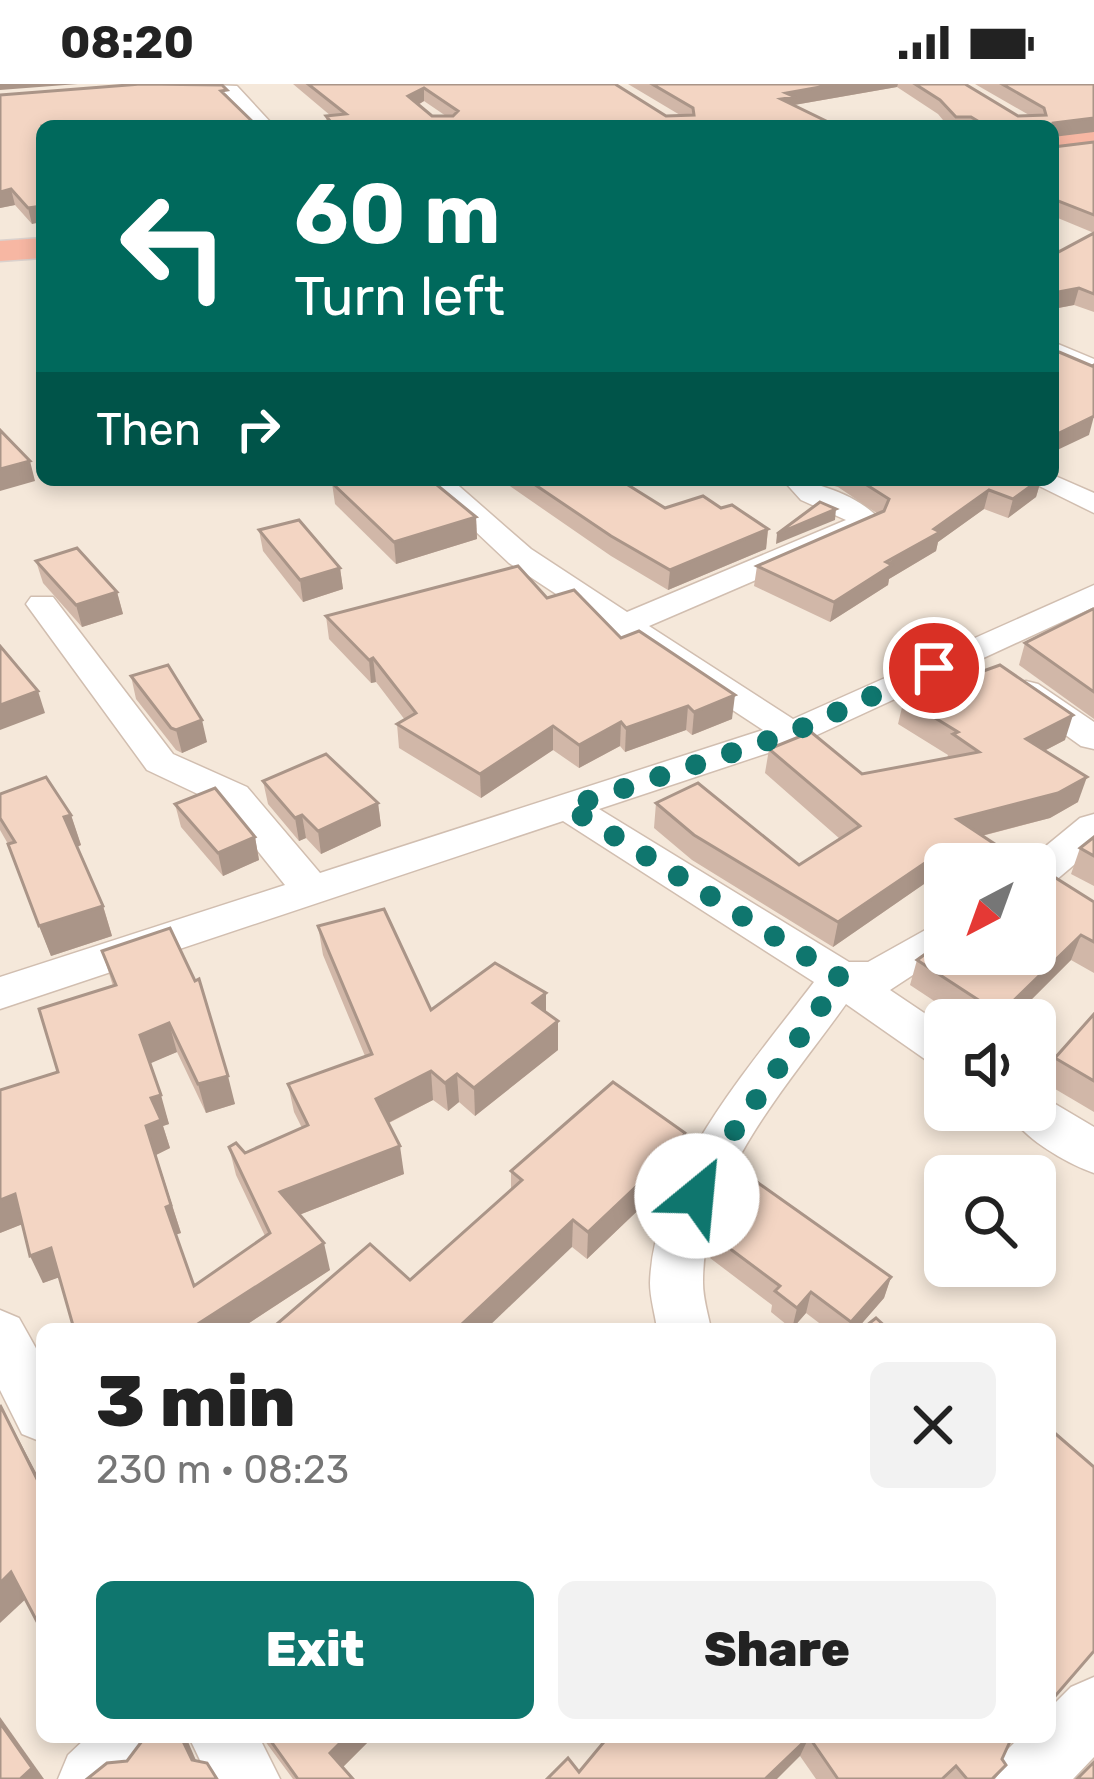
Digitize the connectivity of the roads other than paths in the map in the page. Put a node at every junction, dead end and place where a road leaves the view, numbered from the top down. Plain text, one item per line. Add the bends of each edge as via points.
1 (195, 84) edge
2 (170, 86) edge
3 (259, 120) edge
4 (1094, 141) edge
5 (1059, 143) edge
6 (36, 244) edge
7 (0, 247) edge
8 (1059, 353) edge
9 (1094, 369) edge
10 (442, 486) edge
11 (801, 486) edge
12 (1054, 486) edge
13 (1094, 504) edge
14 (1094, 595) edge
15 (42, 604) dead end
16 (626, 624) junction
17 (970, 652) junction
18 (791, 733) junction
19 (1094, 738) edge
20 (568, 807) junction
21 (1094, 827) edge
22 (1056, 859) edge
23 (312, 890) junction
24 (924, 947) edge
25 (841, 978) junction
26 (0, 993) edge
27 (924, 1035) edge
28 (1056, 1127) edge
29 (1094, 1153) edge
30 (682, 1323) edge
31 (0, 1335) edge
32 (36, 1404) edge
33 (1094, 1710) edge
34 (128, 1743) edge
35 (225, 1743) edge
36 (92, 1779) edge
37 (246, 1779) edge
38 (1026, 1779) edge

1 - 2 street
1 - 3 street via 231,90
4 - 5 highway
6 - 7 highway
8 - 9 street
10 - 16 street via 520,556
11 - 16 street via 867,522
12 - 13 street
14 - 17 street
15 - 23 street via 160,762 234,796
16 - 18 street
17 - 18 street
17 - 19 street
18 - 20 street
20 - 23 street
20 - 25 street
21 - 22 street
23 - 26 street
24 - 25 street via 876,978
25 - 27 street
25 - 30 street via 697,1196 676,1252
28 - 29 street
31 - 32 street
33 - 38 street
34 - 36 street
35 - 37 street

